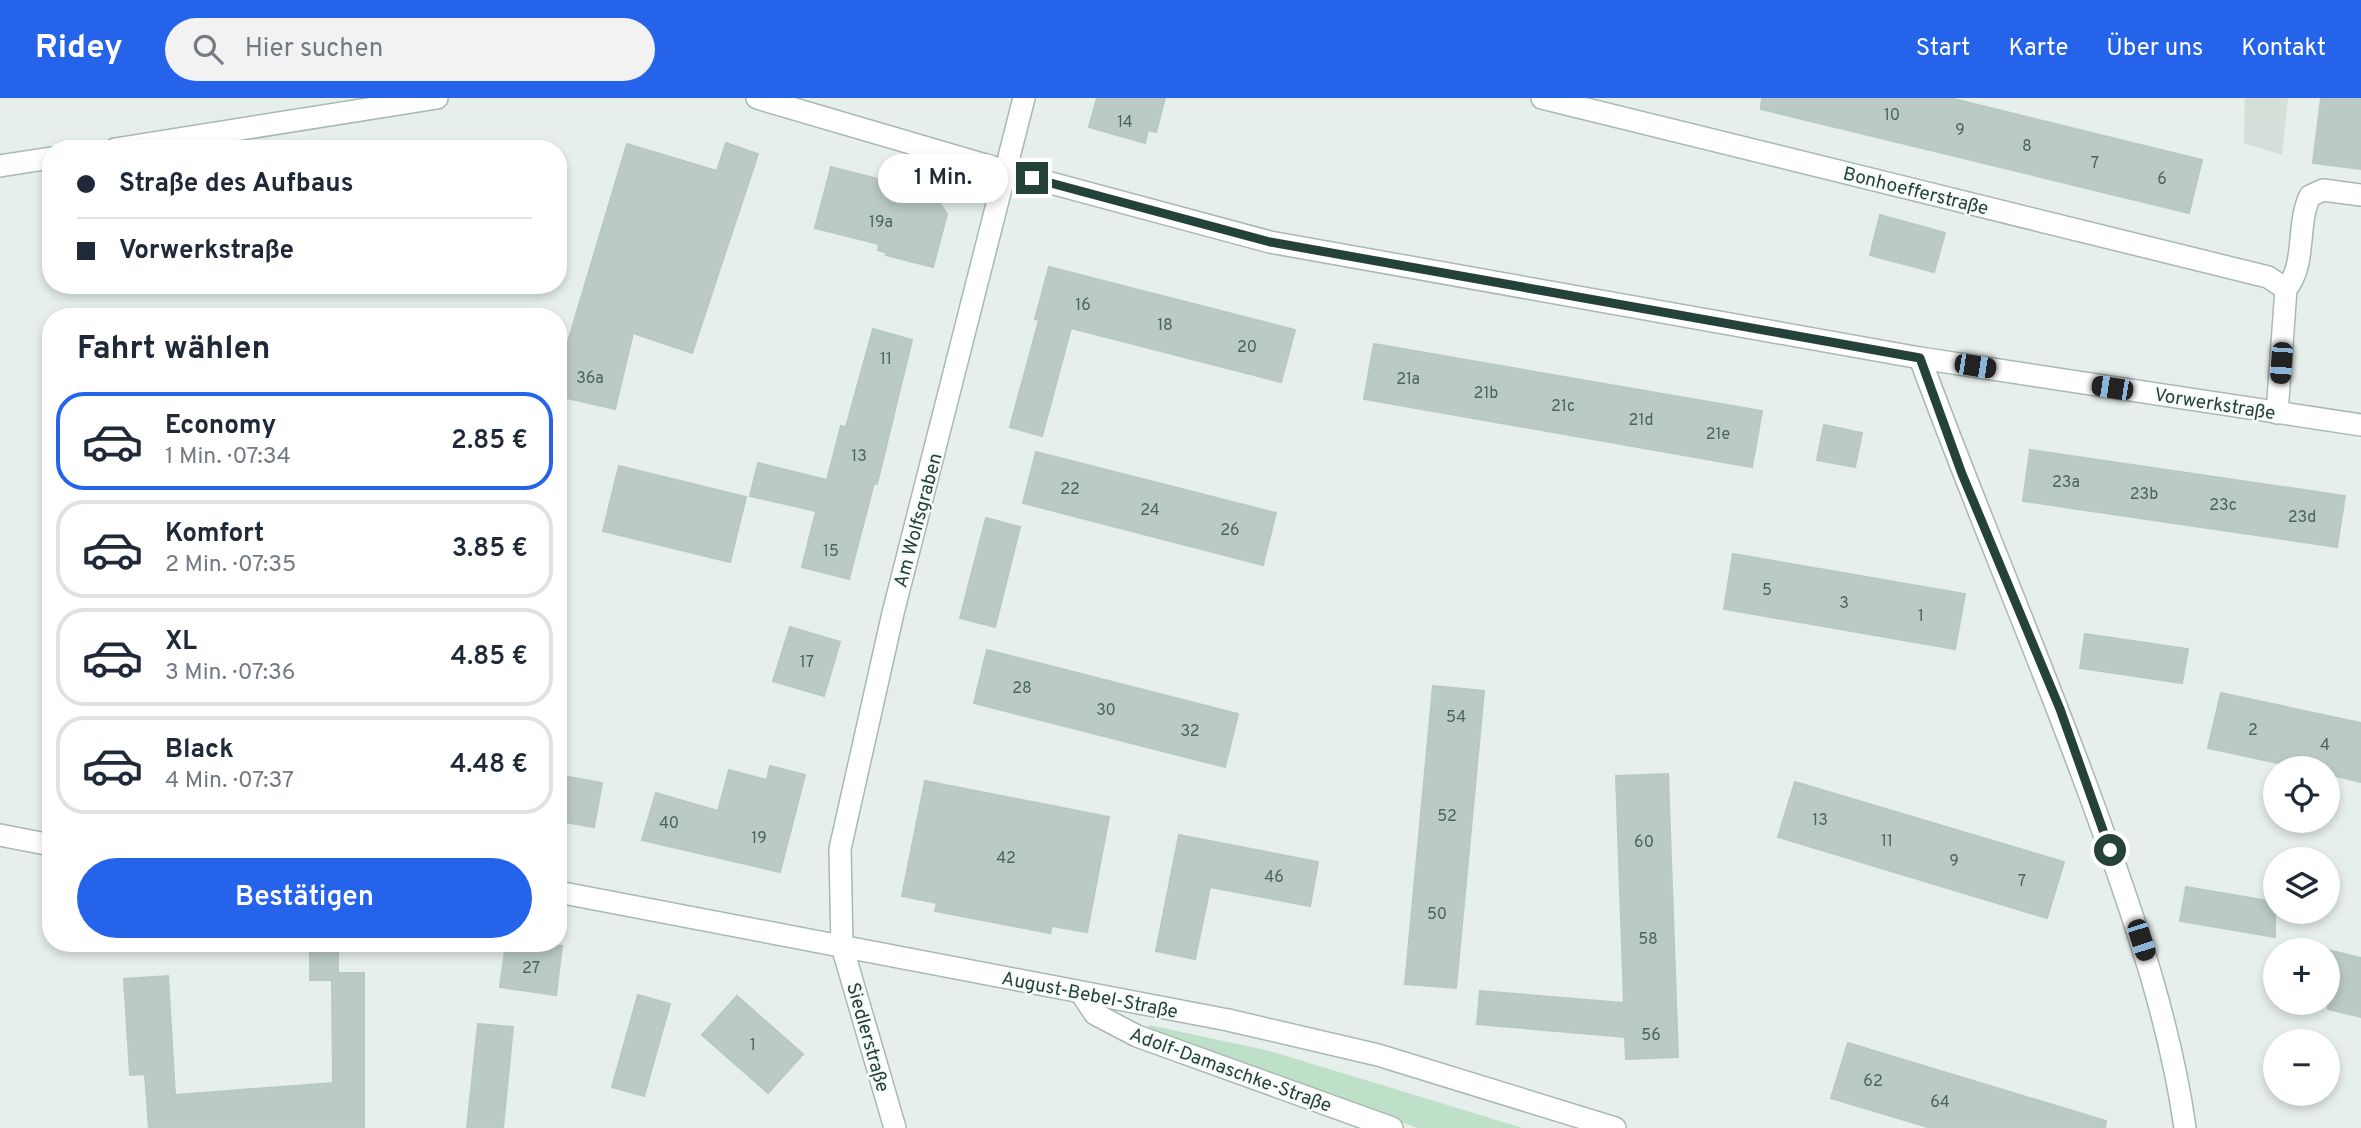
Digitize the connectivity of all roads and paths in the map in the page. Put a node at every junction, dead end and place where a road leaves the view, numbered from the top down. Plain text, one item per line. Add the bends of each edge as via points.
1 (437, 98) edge
2 (757, 98) edge
3 (1024, 98) edge
4 (1542, 98) edge
5 (172, 140) edge
6 (42, 159) edge
7 (0, 166) edge
8 (1006, 171) junction
9 (2361, 195) edge
10 (2286, 289) junction
11 (1920, 358) junction
12 (2277, 413) junction
13 (2361, 425) edge
14 (0, 835) edge
15 (42, 843) edge
16 (567, 894) edge
17 (842, 946) junction
18 (1081, 993) junction
19 (895, 1128) edge
20 (1392, 1128) edge
21 (1615, 1128) edge
22 (2185, 1128) edge

1 - 5 street
2 - 8 street, Vorwerkstraße
3 - 8 street, Am Wolfsgraben
4 - 10 street, Bonhoefferstraße via 2268,277
6 - 7 street
8 - 11 street, Vorwerkstraße via 1270,242
8 - 17 street, Am Wolfsgraben via 893,613 840,849
9 - 10 street via 2323,190 2310,196 2304,209 2295,278
10 - 12 street
11 - 12 street, Vorwerkstraße
11 - 22 street via 1962,474 2060,709 2126,897 2177,1072
12 - 13 street, Vorwerkstraße
14 - 15 street
16 - 17 street, August-Bebel-Straße
17 - 18 street, August-Bebel-Straße
17 - 19 street, Siedlerstraße
18 - 20 street, Adolf-Damaschke-Straße via 1095,1013 1137,1036
18 - 21 street, August-Bebel-Straße via 1228,1020 1378,1055

